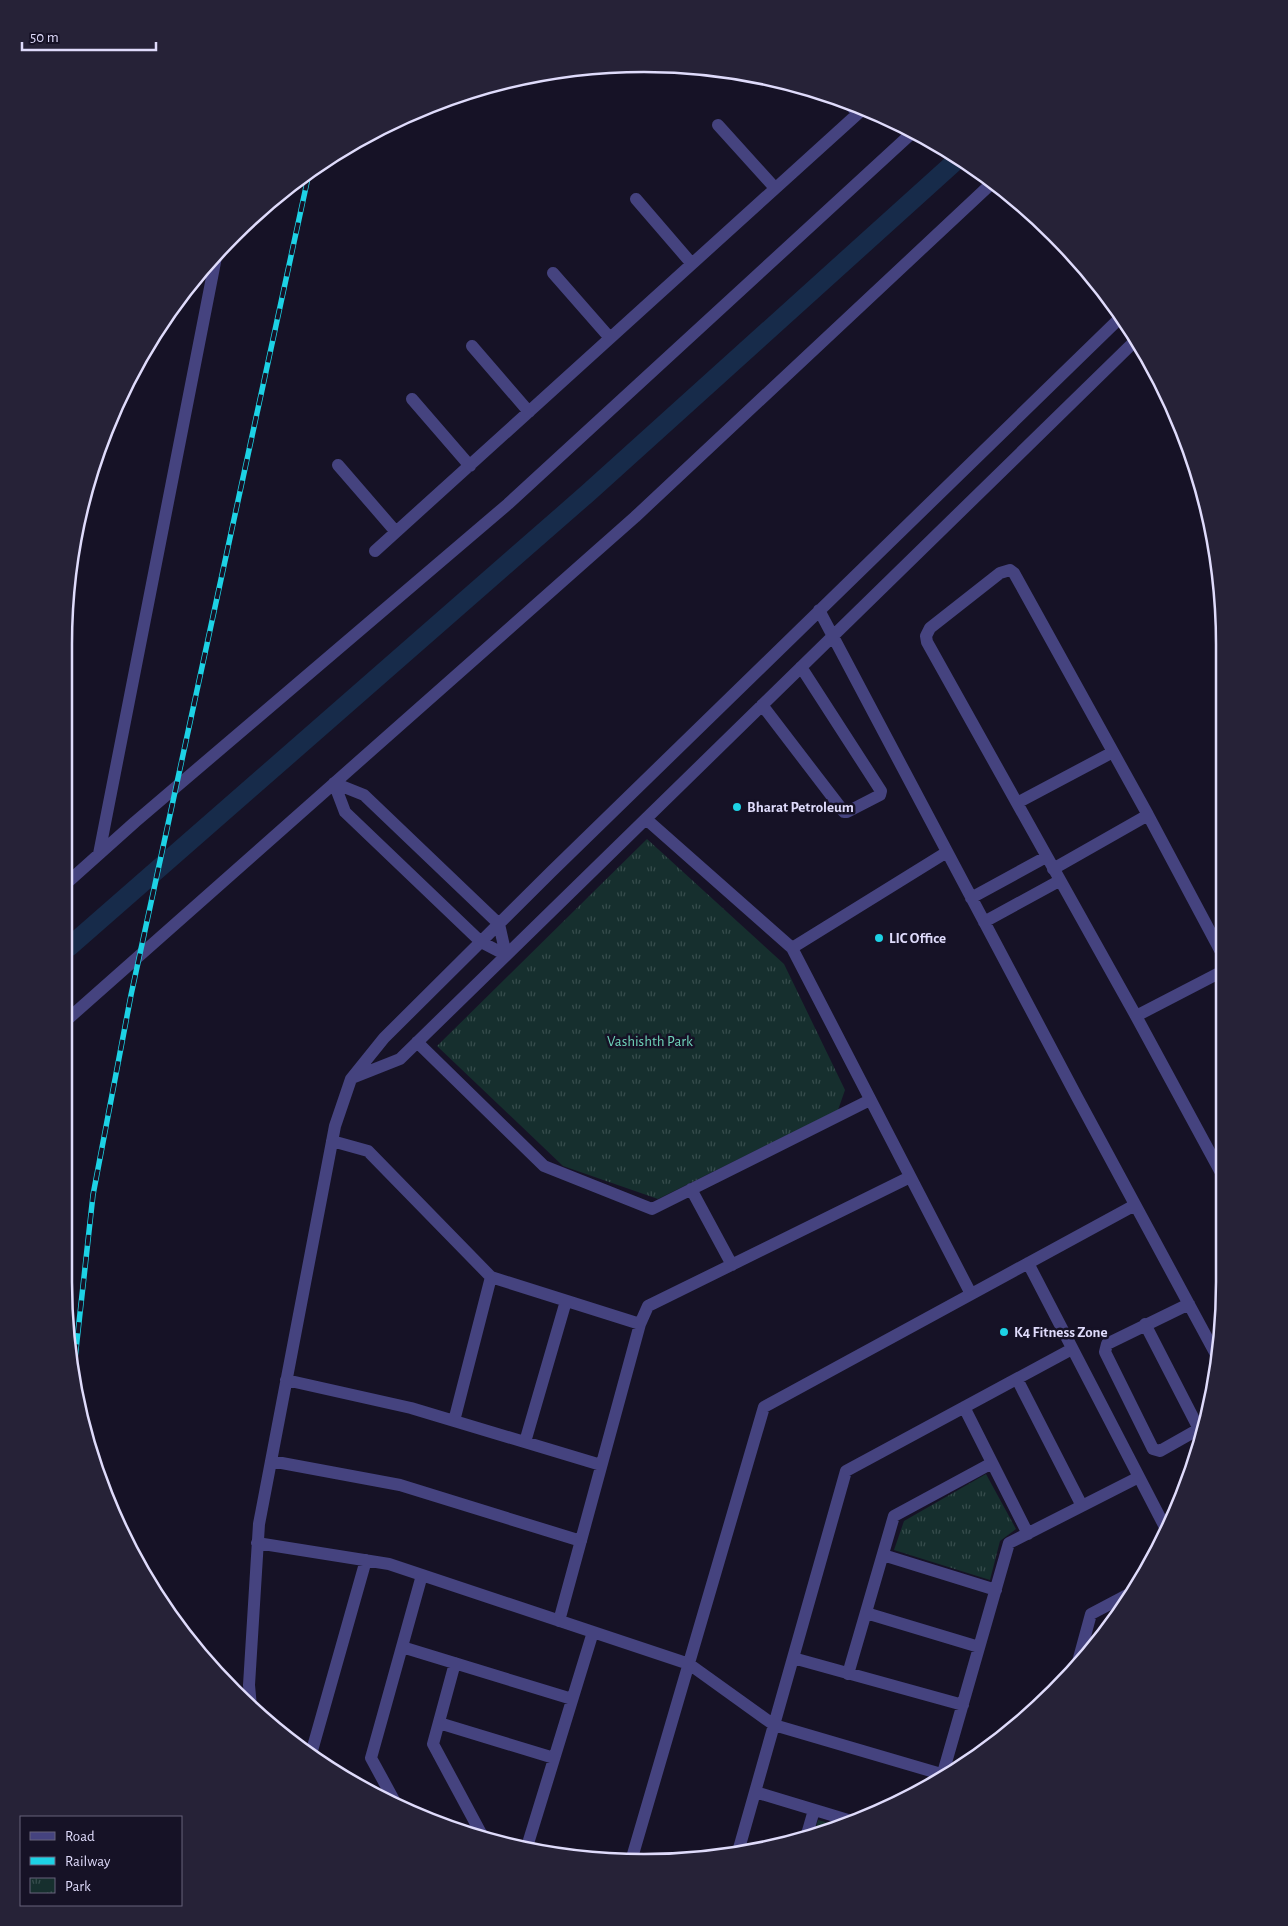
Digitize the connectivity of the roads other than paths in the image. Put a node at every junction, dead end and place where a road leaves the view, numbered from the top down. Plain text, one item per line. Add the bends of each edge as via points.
1 (857, 114) edge
2 (718, 125) dead end
3 (908, 137) edge
4 (987, 187) edge
5 (775, 188) junction
6 (636, 199) dead end
7 (692, 264) junction
8 (214, 267) edge
9 (554, 273) dead end
10 (1116, 322) edge
11 (610, 338) junction
12 (1131, 345) edge
13 (472, 346) dead end
14 (412, 399) dead end
15 (529, 412) junction
16 (338, 465) dead end
17 (470, 466) junction
18 (396, 532) junction
19 (375, 551) dead end
20 (819, 610) junction
21 (833, 636) junction
22 (801, 667) junction
23 (762, 705) junction
24 (1113, 752) junction
25 (334, 783) junction
26 (1017, 803) junction
27 (1148, 815) junction
28 (646, 819) junction
29 (947, 852) junction
30 (100, 854) junction
31 (1046, 857) junction
32 (1053, 869) junction
33 (72, 877) edge
34 (1059, 881) junction
35 (971, 898) junction
36 (984, 922) junction
37 (499, 924) junction
38 (481, 942) junction
39 (1216, 943) edge
40 (792, 948) junction
41 (506, 955) junction
42 (1216, 975) edge
43 (72, 1015) edge
44 (1136, 1016) junction
45 (417, 1042) junction
46 (350, 1079) junction
47 (870, 1100) junction
48 (332, 1141) junction
49 (1216, 1164) edge
50 (910, 1177) junction
51 (691, 1189) junction
52 (1135, 1205) junction
53 (1028, 1263) junction
54 (732, 1265) junction
55 (491, 1278) junction
56 (971, 1294) junction
57 (566, 1301) junction
58 (1189, 1304) junction
59 (640, 1324) junction
60 (1145, 1324) junction
61 (1212, 1347) edge
62 (1072, 1349) junction
63 (1017, 1379) junction
64 (286, 1380) junction
65 (964, 1407) junction
66 (1198, 1420) edge
67 (454, 1421) junction
68 (1196, 1431) edge
69 (525, 1442) junction
70 (271, 1460) junction
71 (992, 1463) junction
72 (601, 1465) junction
73 (1139, 1477) junction
74 (1082, 1506) junction
75 (1163, 1522) edge
76 (1028, 1534) junction
77 (580, 1542) junction
78 (258, 1543) junction
79 (883, 1554) junction
80 (366, 1560) junction
81 (422, 1575) junction
82 (996, 1590) junction
83 (1120, 1599) edge
84 (866, 1613) junction
85 (559, 1621) junction
86 (593, 1632) junction
87 (402, 1647) junction
88 (979, 1647) junction
89 (1081, 1651) edge
90 (793, 1658) junction
91 (455, 1663) junction
92 (689, 1664) junction
93 (848, 1674) junction
94 (250, 1696) edge
95 (572, 1699) junction
96 (963, 1705) junction
97 (439, 1723) junction
98 (774, 1725) junction
99 (313, 1747) edge
100 (554, 1758) junction
101 (946, 1767) edge
102 (936, 1773) edge
103 (755, 1792) junction
104 (391, 1795) edge
105 (814, 1810) junction
106 (841, 1818) edge
107 (479, 1829) edge
108 (809, 1829) edge
109 (528, 1842) edge
110 (740, 1846) edge
111 (633, 1853) edge

1 - 5 street
2 - 5 street
3 - 30 street via 508,504
4 - 25 street via 635,517
5 - 7 street
6 - 7 street
7 - 11 street
8 - 30 street
9 - 11 street
10 - 20 street
11 - 15 street
12 - 21 street
13 - 15 street
14 - 17 street
15 - 17 street
16 - 18 street
17 - 18 street
18 - 19 street
20 - 21 street
20 - 37 street
21 - 22 street
21 - 29 street
22 - 23 street
22 - 23 street via 881,791 880,795 844,812
23 - 28 street
24 - 26 street
24 - 26 street via 1014,573 1010,570 1000,573 930,628 926,636
24 - 27 street
25 - 37 street via 364,795
25 - 38 street via 345,812
25 - 43 street
26 - 31 street
27 - 32 street
27 - 39 street
28 - 40 street
28 - 41 street
29 - 35 street
29 - 40 street
30 - 33 street
31 - 32 street
31 - 35 street
32 - 34 street
34 - 36 street
34 - 44 street
35 - 36 street
36 - 52 street
37 - 38 street
37 - 41 street
38 - 41 street
38 - 46 street via 384,1038
40 - 47 street
41 - 45 street
42 - 44 street
44 - 49 street
45 - 46 street via 400,1059
45 - 51 street via 544,1166 652,1209
46 - 48 street
47 - 50 street
47 - 51 street
48 - 55 street via 368,1151
48 - 64 street
50 - 54 street
50 - 56 street
51 - 54 street
52 - 53 street
52 - 58 street
53 - 56 street
53 - 62 street
54 - 59 street via 648,1306
55 - 57 street
55 - 67 street
56 - 92 street via 764,1407
57 - 59 street
57 - 69 street
58 - 60 street
58 - 61 street
59 - 72 street
60 - 66 street
60 - 68 street via 1107,1344 1105,1352 1153,1449 1160,1451
62 - 63 street
62 - 73 street
63 - 65 street
63 - 74 street
64 - 67 street
64 - 70 street
65 - 71 street
65 - 90 street via 846,1471
67 - 69 street
69 - 72 street
70 - 77 street via 400,1485
70 - 78 street
71 - 76 street
71 - 79 street via 894,1516
72 - 77 street
73 - 74 street
73 - 75 street
74 - 76 street
76 - 82 street via 1009,1543
77 - 85 street
78 - 80 street
78 - 94 street
79 - 82 street
79 - 84 street
80 - 81 street
80 - 99 street
81 - 85 street
81 - 87 street
82 - 88 street
83 - 89 street via 1090,1614
84 - 88 street
84 - 93 street
85 - 86 street
86 - 92 street
86 - 95 street
87 - 91 street
87 - 104 street via 371,1758
88 - 96 street
90 - 93 street
90 - 98 street
91 - 95 street
91 - 97 street
92 - 98 street
92 - 111 street
93 - 96 street
95 - 100 street
96 - 101 street
97 - 100 street
97 - 107 street via 433,1744
98 - 102 street
98 - 103 street
100 - 109 street
103 - 105 street
103 - 110 street
105 - 106 street
105 - 108 street

